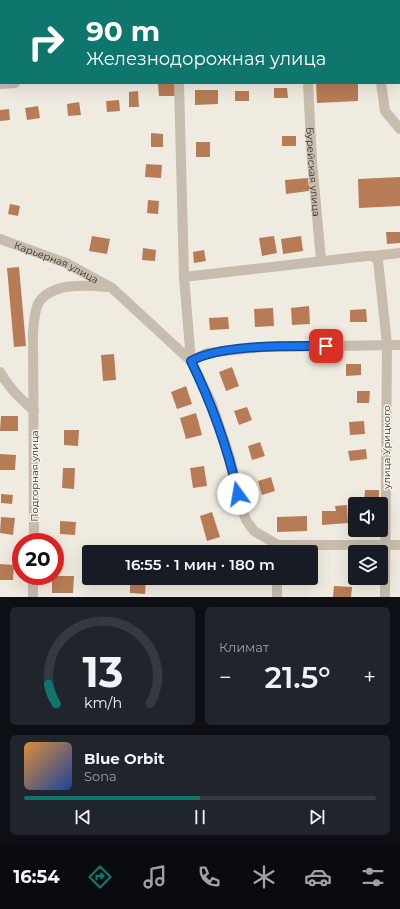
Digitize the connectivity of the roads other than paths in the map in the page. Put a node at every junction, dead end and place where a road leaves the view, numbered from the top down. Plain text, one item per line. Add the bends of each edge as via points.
1 (179, 84) edge
2 (308, 84) edge
3 (381, 84) edge
4 (400, 129) edge
5 (0, 239) edge
6 (400, 253) edge
7 (373, 256) junction
8 (321, 260) junction
9 (184, 278) junction
10 (112, 288) junction
11 (387, 344) junction
12 (400, 345) edge
13 (191, 361) junction
14 (0, 372) edge
15 (34, 411) junction
16 (34, 533) edge
17 (274, 545) edge
18 (385, 545) edge
19 (388, 545) edge
20 (400, 545) edge
21 (348, 546) edge
22 (318, 547) edge
23 (33, 585) edge
24 (277, 585) edge
25 (385, 585) edge
26 (33, 597) edge
27 (277, 597) edge
28 (385, 597) edge

1 - 9 street
2 - 8 street, Бурейская улица
3 - 4 street via 385,111
5 - 10 street, Карьерная улица via 66,263
6 - 7 street
7 - 8 street
7 - 11 street, улица Урицкого via 378,260 381,271
8 - 9 street
9 - 13 street
10 - 13 street, Карьерная улица
10 - 15 street, Подгорная улица via 84,284 63,288 44,296 38,303 33,332
11 - 12 street
11 - 13 street via 264,347 207,353
11 - 18 street, улица Урицкого
13 - 17 street via 212,404 230,458 246,520 254,531
14 - 15 street via 10,387
15 - 16 street, Подгорная улица
19 - 20 street
21 - 22 street
23 - 26 street
24 - 27 street
25 - 28 street, улица Урицкого

